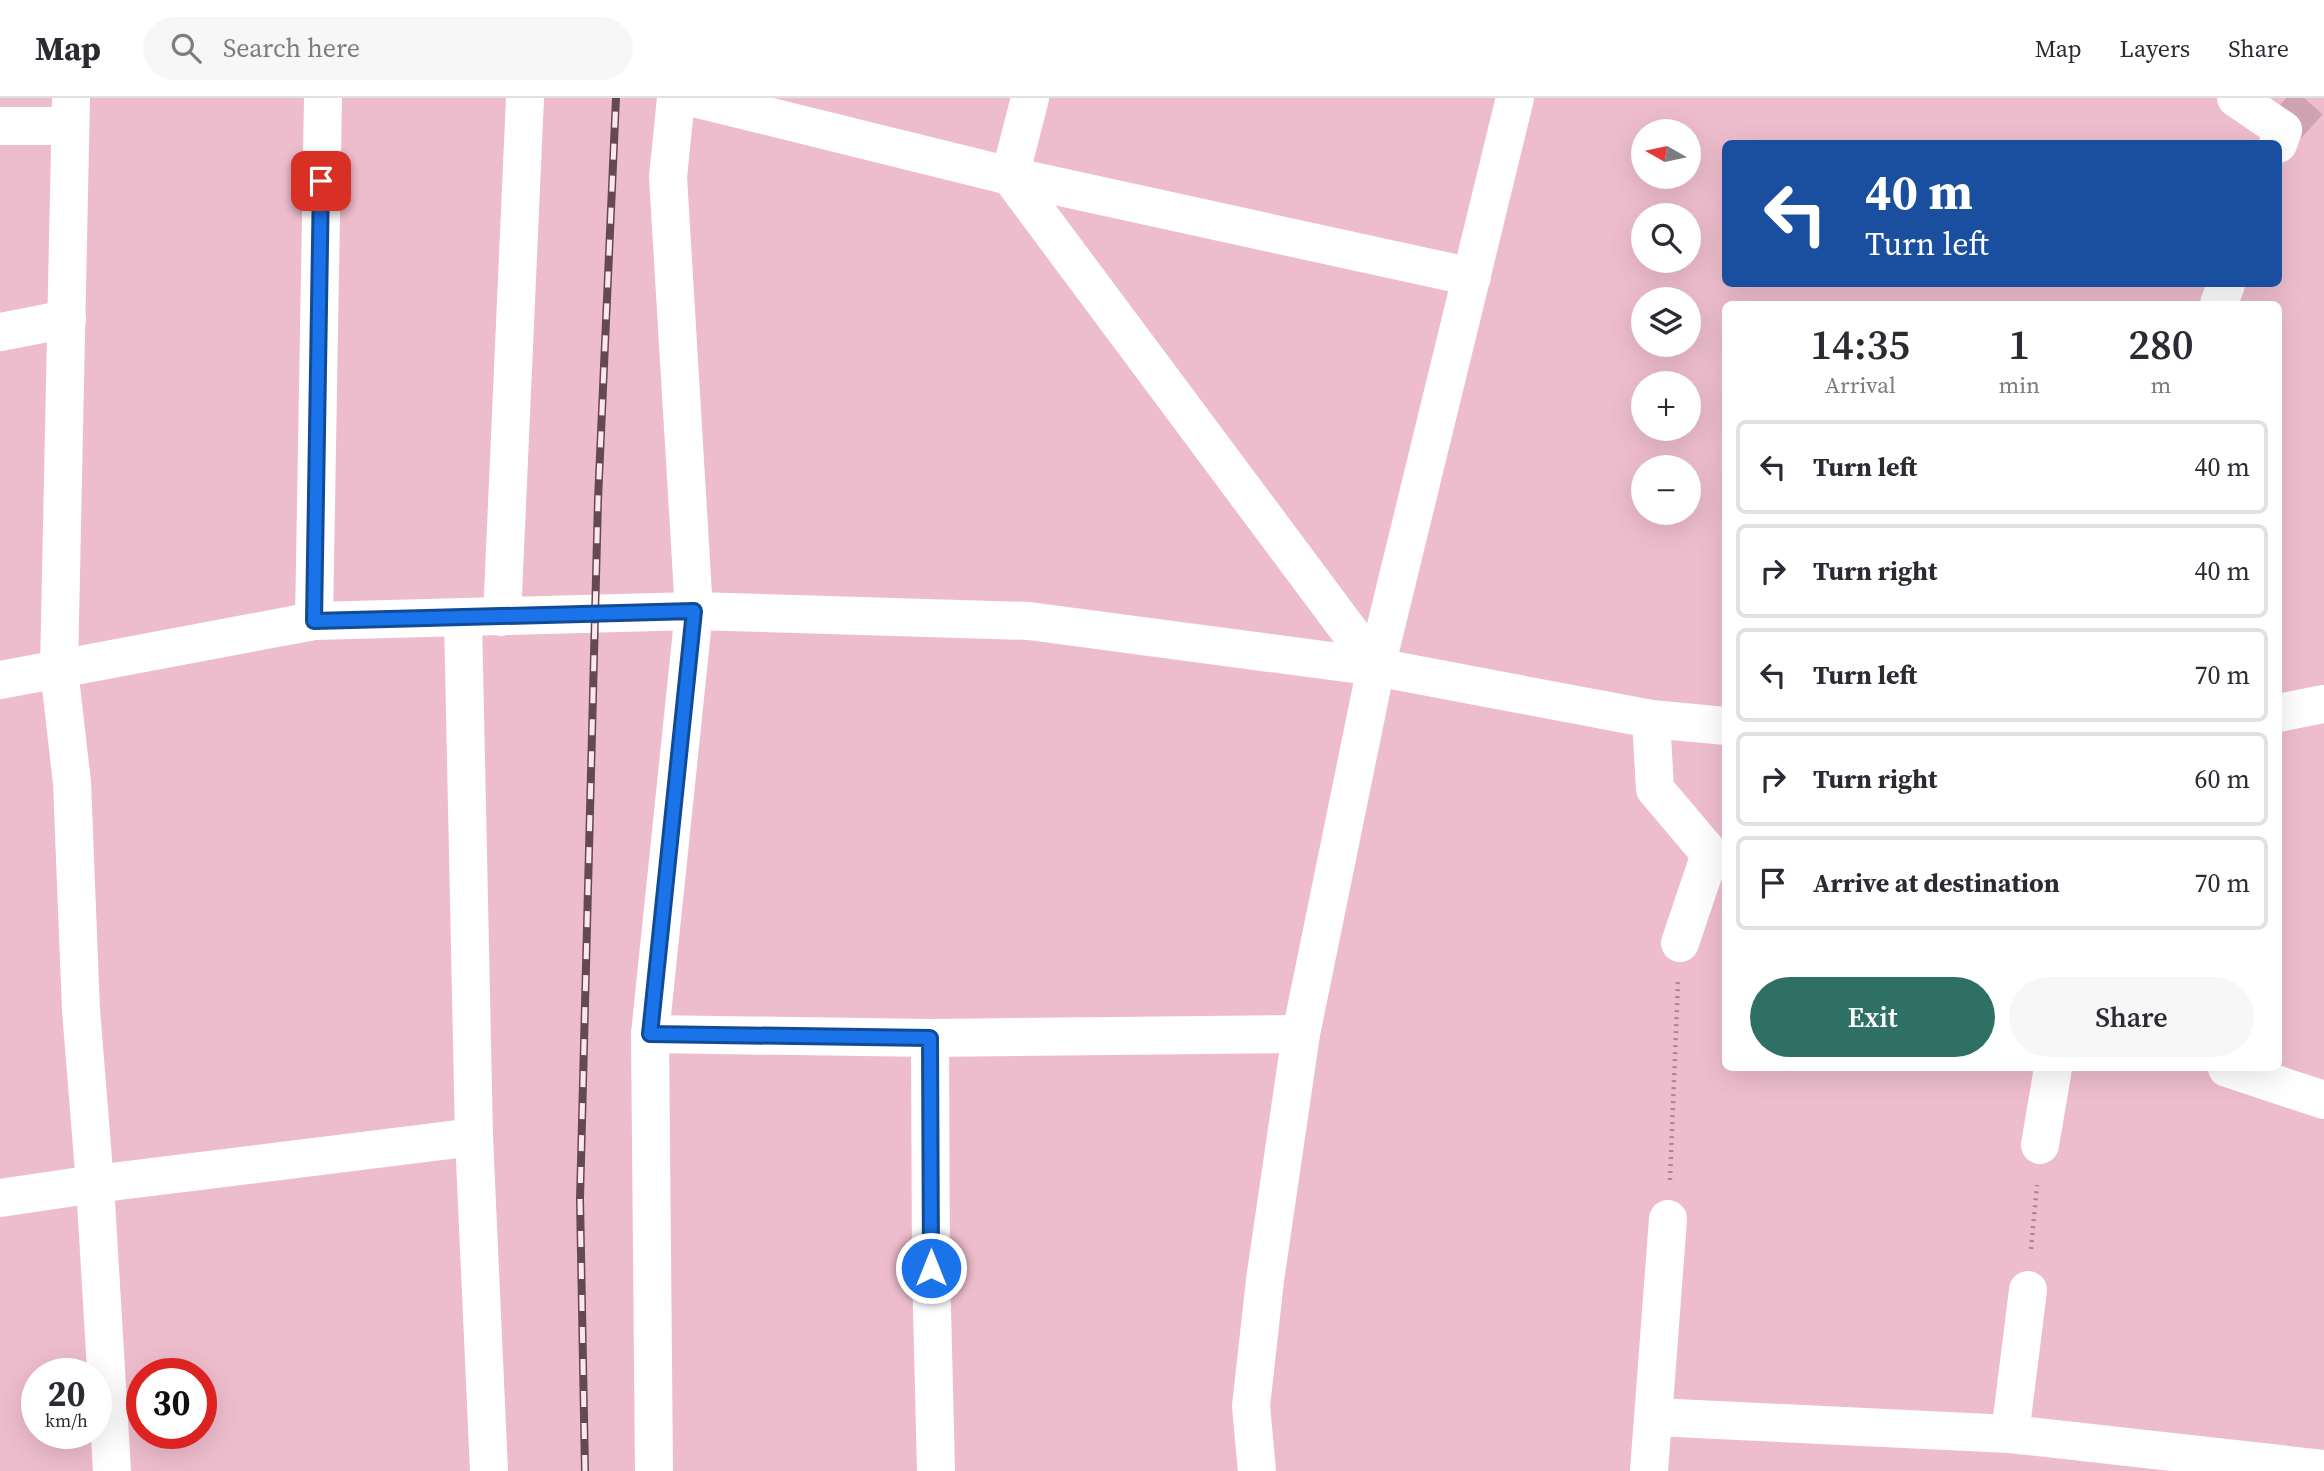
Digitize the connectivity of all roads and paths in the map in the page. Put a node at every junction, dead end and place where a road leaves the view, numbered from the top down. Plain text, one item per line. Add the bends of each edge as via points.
1 (323, 98) edge
2 (525, 98) edge
3 (676, 98) edge
4 (694, 98) edge
5 (1030, 98) edge
6 (1515, 98) edge
7 (2236, 98) edge
8 (71, 112) edge
9 (0, 125) edge
10 (2281, 137) edge
11 (1010, 176) junction
12 (1472, 277) junction
13 (67, 319) junction
14 (0, 332) edge
15 (694, 611) junction
16 (502, 617) junction
17 (463, 618) junction
18 (314, 621) junction
19 (1376, 667) junction
20 (59, 669) junction
21 (0, 680) edge
22 (2324, 704) edge
23 (2282, 712) edge
24 (1651, 719) junction
25 (1722, 726) edge
26 (1718, 858) edge
27 (1680, 943) joint
28 (650, 1034) junction
29 (1301, 1034) junction
30 (930, 1038) junction
31 (2052, 1071) edge
32 (2236, 1071) edge
33 (2324, 1100) edge
34 (474, 1137) junction
35 (2040, 1145) joint
36 (94, 1184) junction
37 (0, 1198) edge
38 (1668, 1219) joint
39 (2028, 1290) joint
40 (1655, 1417) junction
41 (2010, 1434) junction
42 (117, 1463) edge
43 (2324, 1469) edge
44 (489, 1471) edge
45 (654, 1471) edge
46 (936, 1471) edge
47 (1257, 1471) edge
48 (1649, 1471) edge

1 - 18 street
2 - 16 street
3 - 15 street via 668,177
4 - 11 street
5 - 11 street
6 - 12 street
7 - 10 street
8 - 9 street
8 - 13 street
11 - 12 street
11 - 19 street
12 - 19 street
13 - 14 street
13 - 20 street
15 - 16 street
15 - 19 street via 1029,621
15 - 28 street
16 - 17 street
17 - 18 street
17 - 34 street
18 - 20 street
19 - 24 street
19 - 29 street
20 - 21 street
20 - 36 street via 72,783
22 - 23 street
24 - 25 street
24 - 26 street via 1655,789
26 - 27 street
27 - 38 path
28 - 30 street
28 - 45 street
29 - 30 street
29 - 47 street via 1251,1406
30 - 46 street
31 - 35 street
32 - 33 street
34 - 36 street
34 - 44 street
35 - 39 path
36 - 37 street
36 - 42 street
38 - 40 street
39 - 41 street
40 - 41 street
40 - 48 street
41 - 43 street

